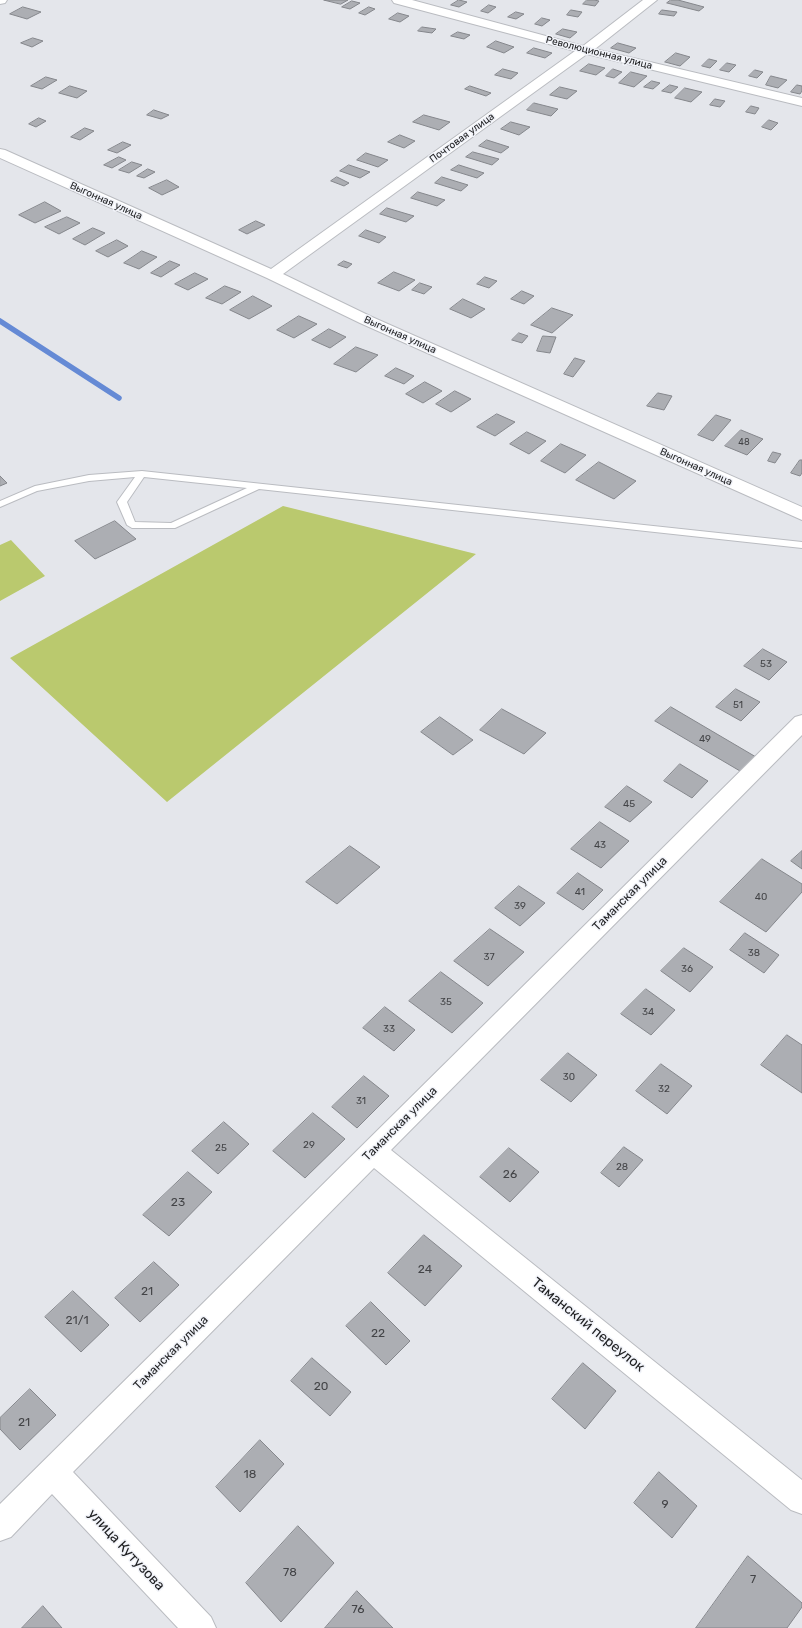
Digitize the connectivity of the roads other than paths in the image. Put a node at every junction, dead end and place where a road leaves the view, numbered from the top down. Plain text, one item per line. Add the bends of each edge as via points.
1 (398, 0) edge
2 (651, 0) edge
3 (585, 50) junction
4 (802, 102) edge
5 (0, 153) edge
6 (272, 274) junction
7 (142, 474) junction
8 (258, 487) junction
9 (0, 504) edge
10 (802, 514) edge
11 (802, 544) edge
12 (802, 722) edge
13 (373, 1151) junction
14 (52, 1472) junction
15 (802, 1499) edge
16 (0, 1526) edge
17 (200, 1628) edge

1 - 3 street, Революционная улица
2 - 3 street, Почтовая улица
3 - 4 street, Революционная улица
3 - 6 street, Почтовая улица
5 - 6 street, Выгонная улица
6 - 10 street, Выгонная улица via 366,320
7 - 8 lane
7 - 8 lane via 122,502 132,525 172,526
7 - 9 lane via 89,478 35,489
8 - 11 lane
12 - 13 street, Таманская улица
13 - 14 street, Таманская улица
13 - 15 street, Таманский переулок
14 - 16 street, Таманская улица
14 - 17 street, улица Кутузова

